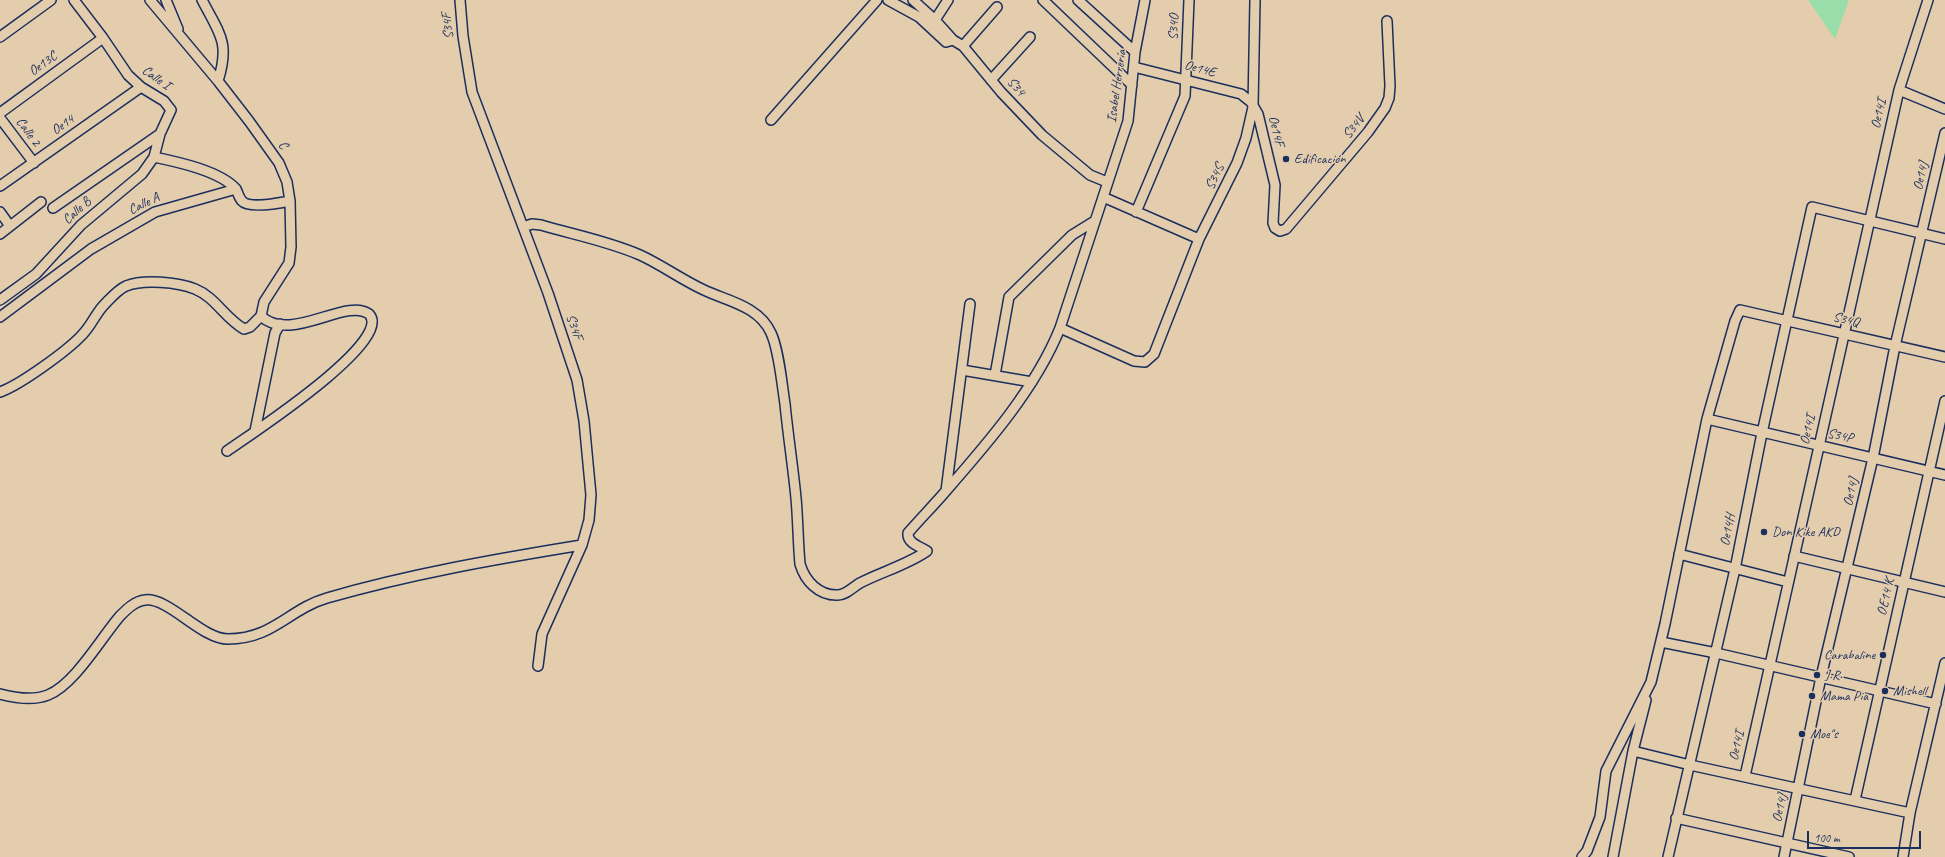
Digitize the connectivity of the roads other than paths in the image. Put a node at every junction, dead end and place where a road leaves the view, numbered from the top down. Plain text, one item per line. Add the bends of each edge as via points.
1 (51, 0) edge
2 (74, 0) edge
3 (150, 0) edge
4 (166, 0) edge
5 (202, 0) edge
6 (460, 0) edge
7 (876, 0) edge
8 (888, 0) edge
9 (913, 0) edge
10 (948, 0) edge
11 (1043, 0) edge
12 (1078, 0) edge
13 (1145, 0) edge
14 (1189, 0) edge
15 (1255, 0) edge
16 (1922, 0) edge
17 (1928, 0) edge
18 (997, 7) dead end
19 (1925, 11) junction
20 (935, 20) junction
21 (1387, 21) dead end
22 (180, 36) junction
23 (0, 37) edge
24 (1030, 37) dead end
25 (103, 38) junction
26 (953, 40) junction
27 (963, 46) junction
28 (1135, 52) junction
29 (1134, 67) junction
30 (1186, 79) junction
31 (991, 80) junction
32 (218, 81) junction
33 (1132, 85) junction
34 (141, 87) junction
35 (1898, 90) junction
36 (1253, 107) junction
37 (1945, 109) edge
38 (0, 113) edge
39 (0, 118) edge
40 (771, 120) dead end
41 (1945, 133) edge
42 (160, 134) junction
43 (154, 156) junction
44 (34, 163) junction
45 (1107, 182) junction
46 (0, 186) edge
47 (236, 189) junction
48 (1103, 197) junction
49 (290, 201) junction
50 (41, 202) dead end
51 (52, 208) dead end
52 (0, 212) edge
53 (1136, 212) junction
54 (1869, 221) junction
55 (1093, 222) junction
56 (10, 226) junction
57 (523, 227) junction
58 (1286, 229) joint
59 (1922, 233) junction
60 (0, 234) edge
61 (1199, 239) junction
62 (1945, 239) edge
63 (0, 300) edge
64 (970, 304) dead end
65 (261, 316) junction
66 (0, 317) edge
67 (1786, 321) junction
68 (280, 324) junction
69 (1060, 328) junction
70 (1844, 334) junction
71 (1895, 346) junction
72 (1945, 357) edge
73 (962, 370) junction
74 (996, 375) junction
75 (1032, 382) junction
76 (0, 392) edge
77 (1945, 401) edge
78 (1707, 419) junction
79 (255, 431) junction
80 (1762, 433) junction
81 (1819, 446) junction
82 (227, 451) dead end
83 (1873, 458) junction
84 (1929, 471) junction
85 (1945, 475) edge
86 (946, 491) junction
87 (582, 545) junction
88 (1679, 554) junction
89 (1794, 556) junction
90 (1735, 569) junction
91 (1847, 569) junction
92 (1788, 582) junction
93 (1904, 583) junction
94 (1945, 592) edge
95 (1661, 642) junction
96 (1716, 653) junction
97 (1945, 663) edge
98 (538, 666) dead end
99 (1770, 666) junction
100 (1822, 677) junction
101 (1651, 682) junction
102 (1880, 690) junction
103 (0, 694) edge
104 (1936, 704) junction
105 (1633, 751) junction
106 (1690, 765) junction
107 (1745, 776) junction
108 (1798, 789) junction
109 (1855, 800) junction
110 (1910, 813) junction
111 (1676, 818) junction
112 (1786, 843) junction
113 (1582, 857) edge
114 (1613, 857) edge
115 (1668, 857) edge
116 (1784, 857) edge
117 (1849, 857) edge
118 (1903, 857) edge

1 - 23 street
2 - 25 street, Calle I
3 - 22 street, C
4 - 22 street
5 - 32 street via 220,33 224,50 224,64
6 - 57 street, S34F via 472,92
7 - 40 street
8 - 26 street via 919,17 946,42
9 - 20 street, S34
10 - 20 street
11 - 33 street
12 - 28 street
13 - 28 street, Isabel Herrería
14 - 30 street, S34O
15 - 36 street, S34S
16 - 19 street
17 - 19 street, Oe14I
18 - 27 street
19 - 35 street, Oe14I
20 - 26 street, S34
21 - 58 street, S34V via 1390,86 1385,108 1368,132
22 - 32 street, C
24 - 31 street
25 - 34 street, Calle I via 128,75
25 - 38 street, Oe13C
26 - 27 street, S34
27 - 31 street, S34
28 - 29 street, Isabel Herrería
29 - 30 street, Oe14E
29 - 33 street, Isabel Herrería
30 - 36 street, Oe14E via 1241,94 1248,98
30 - 53 street, S34O via 1185,96
31 - 45 street, S34 via 1042,135 1090,175
32 - 49 street, C via 279,163 287,182
33 - 45 street, Isabel Herrería via 1128,121
34 - 42 street, Calle I via 170,107 170,113
34 - 44 street, Oe14
35 - 37 street
35 - 54 street, Oe14I
36 - 58 street, Oe14F via 1258,114 1274,185 1273,223 1280,232
36 - 61 street, S34S via 1237,163
39 - 44 street, Calle 2
41 - 59 street, Oe14J
42 - 43 street, Calle B
42 - 51 street
43 - 47 street via 219,177 231,183
43 - 63 street, Calle B via 142,174 81,226 36,274
44 - 46 street, Oe14
45 - 48 street, Isabel Herrería
47 - 49 street via 241,200 247,204
47 - 66 street, Calle A via 155,212 85,253
48 - 53 street
48 - 55 street, Isabel Herrería
49 - 65 street, C via 289,263 264,302
50 - 56 street
52 - 56 street
53 - 61 street
54 - 59 street
54 - 67 street, Oe14H via 1812,207
54 - 70 street, Oe14I
55 - 69 street, Isabel Herrería
55 - 74 street via 1072,235 1009,297
56 - 60 street
57 - 86 street, Isabel Herrería via 541,225 584,235 623,249 662,266 703,290 742,306 755,313 765,323 774,343 783,387 796,499 800,564 808,581 820,591 840,595 927,550 911,542 908,533
57 - 87 street, S34F via 577,380 584,421 590,495 589,520
59 - 62 street
59 - 71 street, Oe14J
61 - 69 street, S34S via 1154,354 1145,362 1134,361
64 - 73 street
65 - 68 street via 269,322
65 - 76 street via 250,327 244,329 211,298 196,289 162,282 132,284 121,289 104,305 77,340 34,372
67 - 70 street, S34Q
67 - 78 street, S34Q via 1740,310
67 - 80 street, Oe14H
68 - 79 street via 275,333
68 - 79 street via 294,326 333,314 359,310 368,314 372,321 364,343 344,364
69 - 75 street, Isabel Herrería via 1050,352
70 - 71 street, S34Q
70 - 81 street, Oe14I
71 - 72 street, S34Q
71 - 83 street, Oe14J
73 - 74 street
73 - 86 street
74 - 75 street
75 - 86 street, Isabel Herrería
77 - 84 street, OE14 K
78 - 80 street, S34P
78 - 88 street
79 - 82 street
80 - 81 street, S34P
80 - 90 street, Oe14H
81 - 83 street, S34P
81 - 89 street, Oe14I
83 - 84 street, S34P
83 - 91 street, Oe14J
84 - 85 street, S34P
84 - 93 street, OE14 K
87 - 98 street, S34F via 542,634
87 - 103 street via 376,584 304,606 273,628 246,637 227,639 215,636 158,602 144,600 120,616 58,690 48,695 27,699
88 - 90 street
88 - 95 street
89 - 91 street
89 - 92 street, Oe14I
90 - 92 street
90 - 96 street, Oe14H
91 - 93 street
91 - 100 street, Oe14J
92 - 99 street, Oe14I
93 - 94 street
93 - 102 street, OE14 K
95 - 96 street
95 - 101 street
96 - 99 street
96 - 106 street, Oe14H
97 - 104 street
99 - 100 street
99 - 107 street, Oe14I
100 - 102 street
100 - 108 street, Oe14J
101 - 105 street
101 - 113 street via 1606,771 1600,817 1587,851
102 - 104 street
102 - 109 street, OE14 K
104 - 110 street
105 - 106 street
105 - 114 street
106 - 107 street
106 - 111 street, Oe14H
107 - 108 street
108 - 109 street
108 - 112 street, Oe14J
109 - 110 street
110 - 118 street
111 - 112 street
111 - 115 street, Oe14H
112 - 116 street, Oe14J
112 - 117 street

